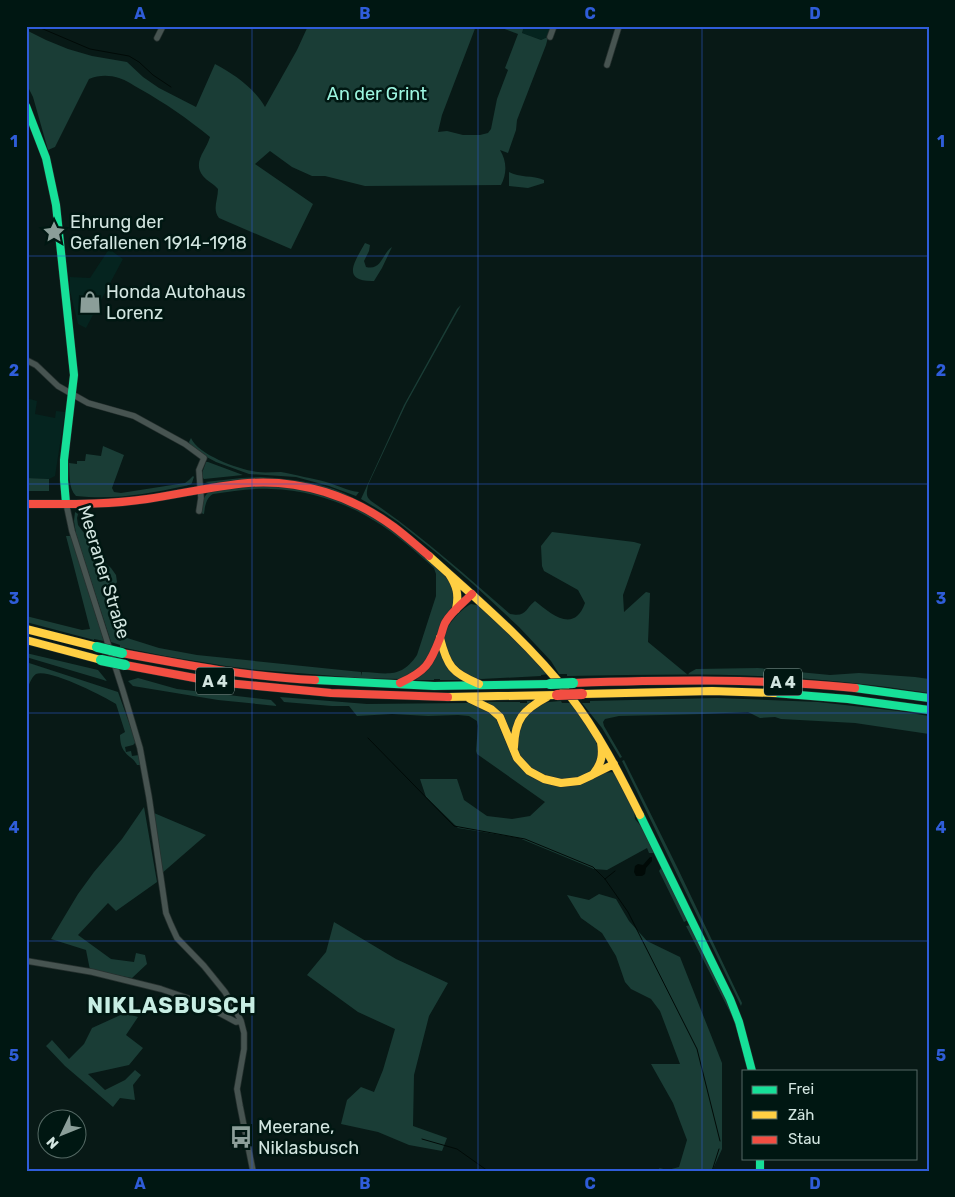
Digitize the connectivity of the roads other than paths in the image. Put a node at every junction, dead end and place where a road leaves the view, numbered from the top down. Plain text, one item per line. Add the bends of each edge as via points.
1 (163, 26) edge
2 (554, 26) edge
3 (620, 26) edge
4 (550, 37) dead end
5 (157, 38) dead end
6 (607, 65) dead end
7 (26, 106) edge
8 (26, 360) edge
9 (72, 394) junction
10 (200, 490) junction
11 (66, 503) junction
12 (26, 504) edge
13 (199, 511) dead end
14 (449, 574) junction
15 (472, 594) junction
16 (456, 610) junction
17 (26, 629) edge
18 (440, 638) junction
19 (26, 640) edge
20 (397, 685) junction
21 (484, 686) junction
22 (554, 695) junction
23 (464, 697) junction
24 (929, 698) edge
25 (929, 710) edge
26 (601, 742) junction
27 (514, 753) junction
28 (614, 764) junction
29 (593, 774) junction
30 (27, 961) edge
31 (241, 1021) junction
32 (752, 1070) edge
33 (253, 1171) edge

1 - 5 street
2 - 4 street
3 - 6 street
7 - 9 main road, Meeraner Straße via 46,158 56,206 74,375
8 - 9 street
9 - 10 street via 88,403 134,416 204,458 199,470
9 - 11 main road, Meeraner Straße via 64,460
10 - 11 main road via 125,502
10 - 13 street
10 - 14 main road via 256,482 282,483 323,492 356,504 394,527
11 - 12 main road
11 - 31 street, Meeraner Straße via 140,748 166,913 177,938 225,992
14 - 15 main road
14 - 16 main road via 458,589
15 - 16 main road
15 - 26 main road via 544,664
16 - 18 main road via 446,622
17 - 20 main road, A 4, bridge via 172,664 240,674
18 - 20 main road via 425,669
18 - 21 main road via 452,670
19 - 23 main road, A 4, bridge via 101,660 216,682 305,691
20 - 21 main road, A 4
21 - 24 main road, A 4, bridge via 706,680 787,682
22 - 23 main road, A 4
22 - 25 main road, A 4, bridge via 712,691 860,700
22 - 27 main road via 521,714 514,731
23 - 27 main road via 492,709 500,718
26 - 28 main road
26 - 29 main road via 602,759
27 - 29 main road via 526,769 550,782 577,781
28 - 29 main road
28 - 32 main road via 730,999
30 - 31 street via 92,972 161,990 199,1002 236,1022
31 - 33 street via 244,1049 237,1089

